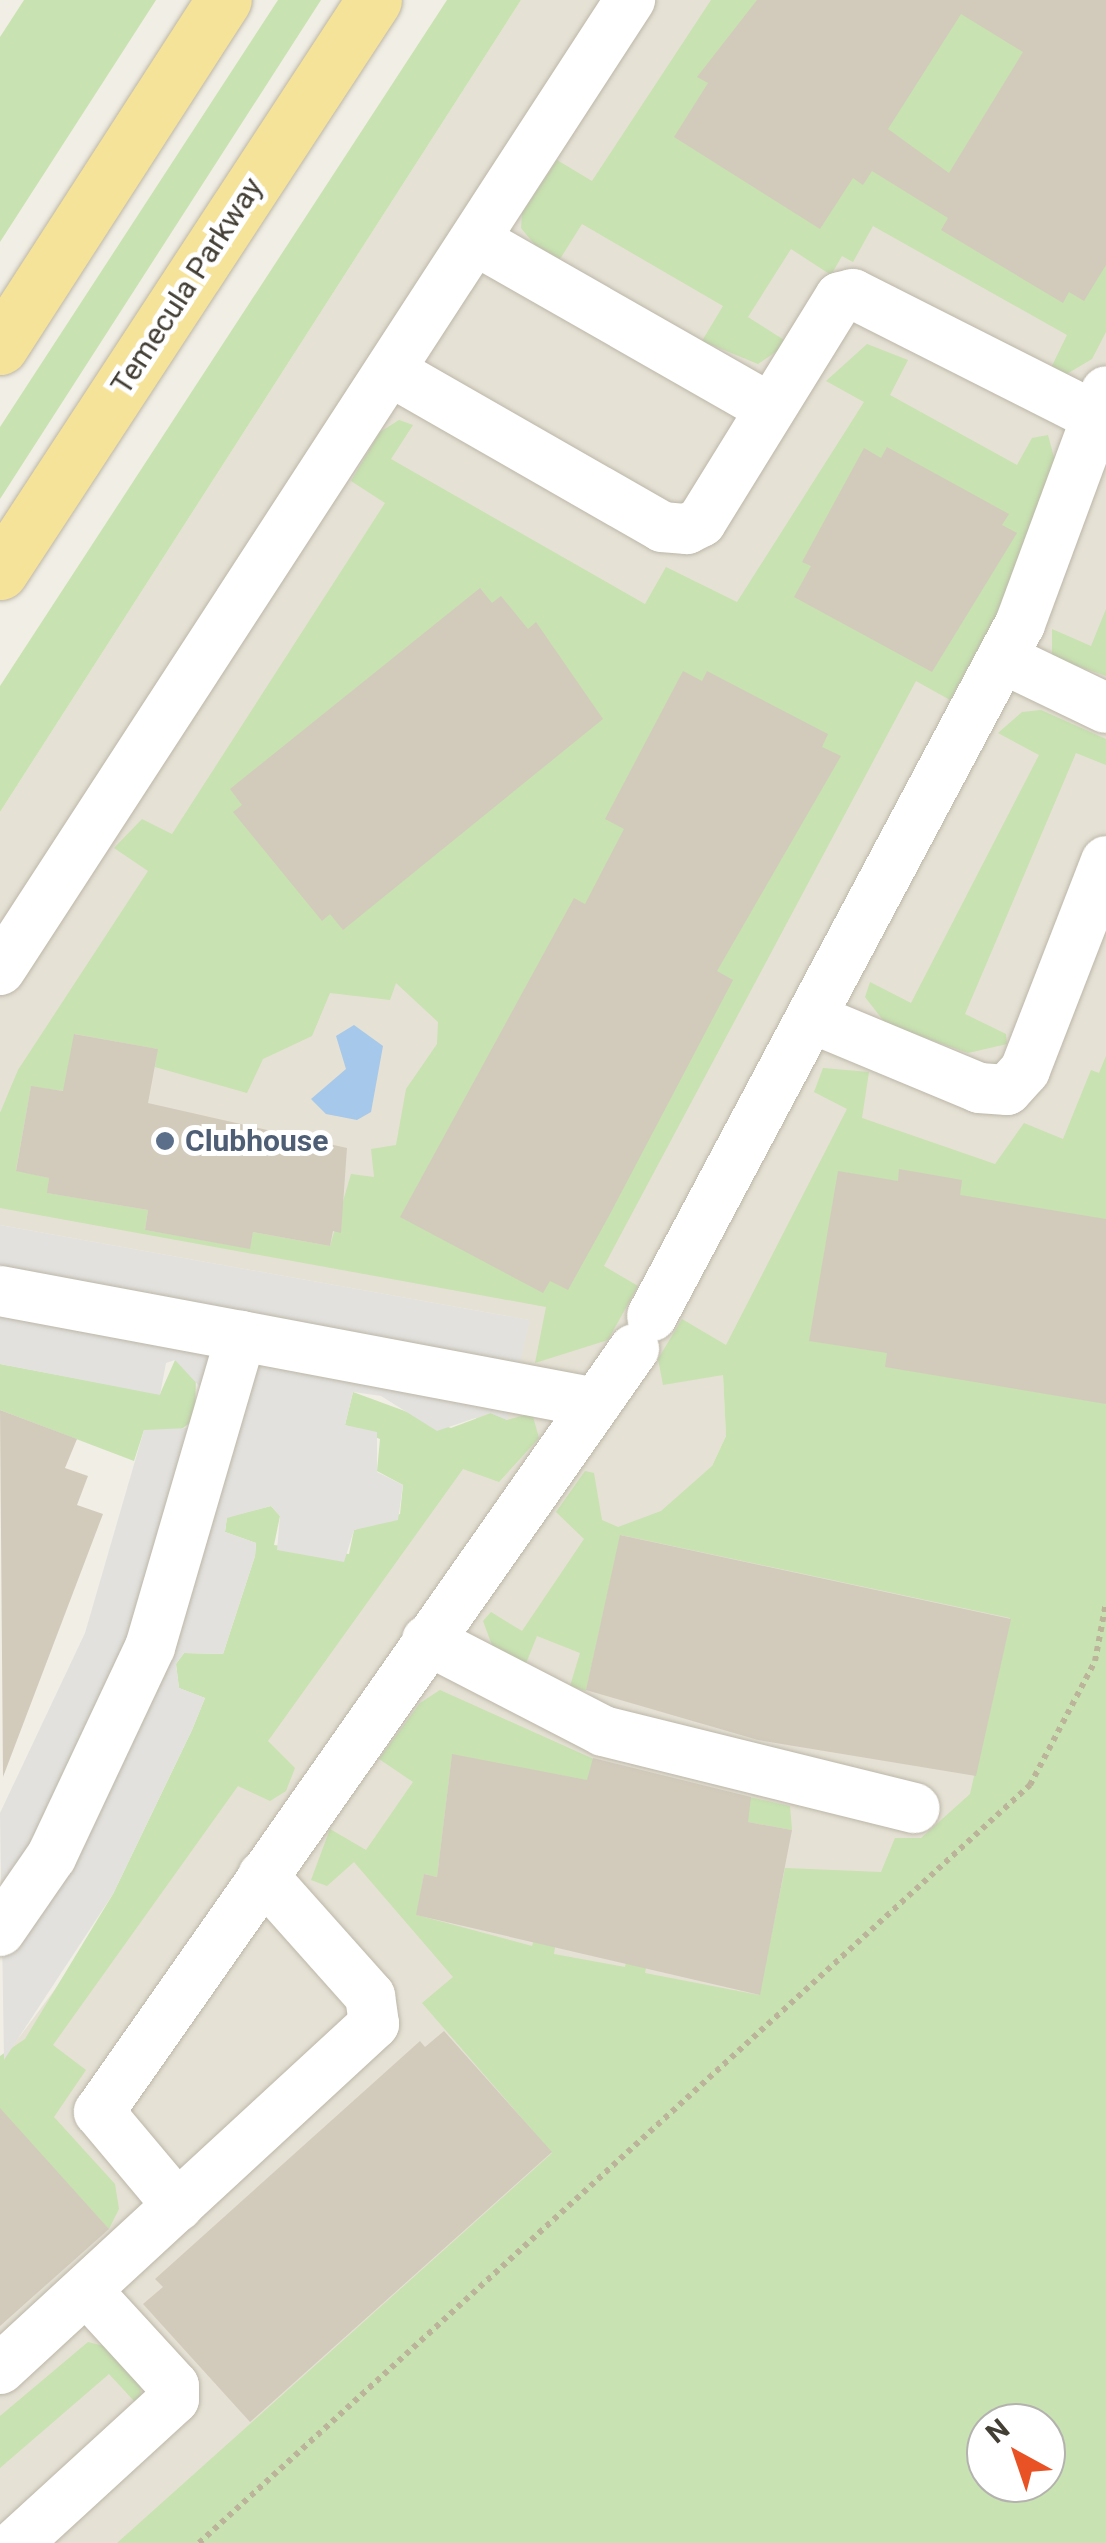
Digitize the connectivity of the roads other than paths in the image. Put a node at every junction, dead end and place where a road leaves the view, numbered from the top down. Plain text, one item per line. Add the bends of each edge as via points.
1 (224, 0) edge
2 (374, 0) edge
3 (630, 0) edge
4 (475, 240) junction
5 (0, 347) edge
6 (390, 371) junction
7 (1100, 403) edge
8 (770, 408) junction
9 (0, 572) edge
10 (1002, 658) junction
11 (1106, 708) edge
12 (1106, 861) edge
13 (0, 970) edge
14 (816, 1020) junction
15 (0, 1292) edge
16 (240, 1336) junction
17 (596, 1403) junction
18 (427, 1640) junction
19 (915, 1808) dead end
20 (263, 1876) junction
21 (0, 1931) edge
22 (178, 2206) junction
23 (86, 2290) junction
24 (0, 2369) edge
25 (16, 2543) edge

1 - 5 main road
2 - 9 main road, Temecula Parkway
3 - 4 lane
4 - 6 lane
4 - 8 lane
6 - 8 lane via 662,527 702,522
6 - 13 lane
7 - 8 lane via 853,294 840,297
7 - 10 lane
10 - 11 lane
10 - 14 lane
12 - 14 lane via 1024,1070 1007,1090 979,1088
14 - 17 lane via 643,1333
15 - 16 lane
16 - 17 lane
16 - 21 lane via 150,1647 51,1857
17 - 18 lane
18 - 19 lane via 603,1732
18 - 20 lane
20 - 22 lane via 99,2112
20 - 22 lane via 378,2012
22 - 23 lane
23 - 24 lane
23 - 25 lane via 174,2386 174,2399

